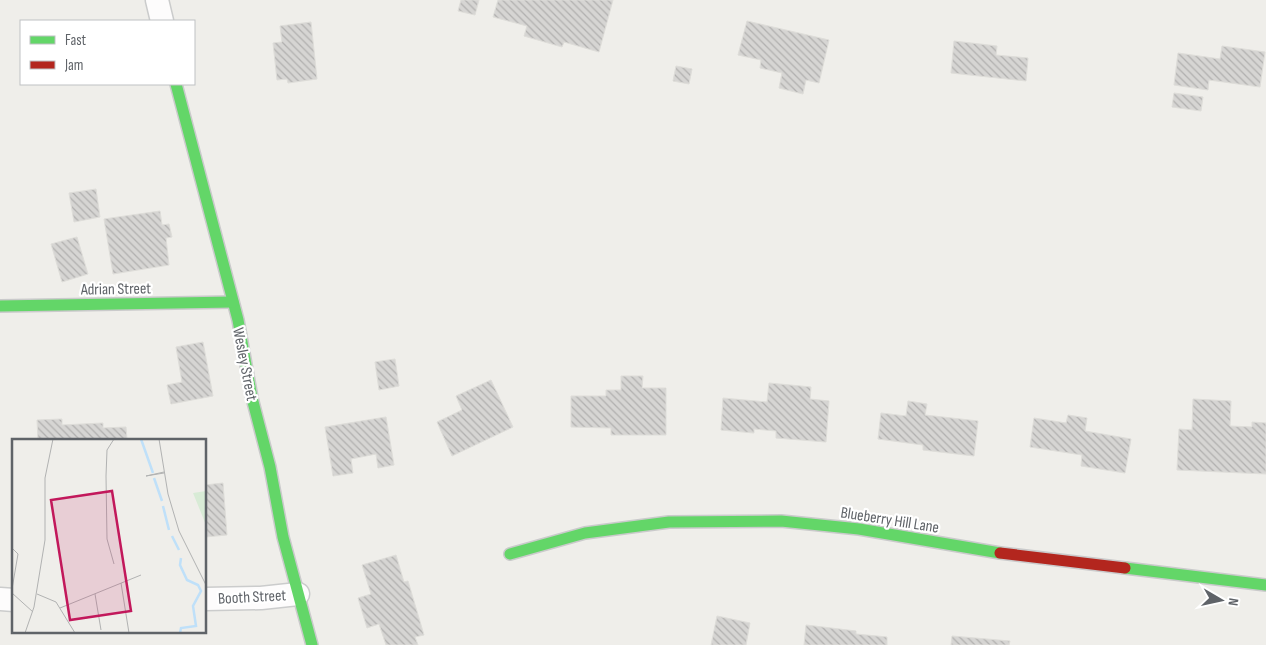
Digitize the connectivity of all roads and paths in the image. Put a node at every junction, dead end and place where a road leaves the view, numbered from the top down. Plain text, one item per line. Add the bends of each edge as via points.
1 (157, 0) edge
2 (162, 20) edge
3 (176, 85) edge
4 (233, 302) junction
5 (0, 306) edge
6 (510, 554) dead end
7 (1266, 585) edge
8 (298, 594) junction
9 (206, 598) edge
10 (312, 645) edge

1 - 2 street
3 - 4 street, Wesley Street
4 - 5 street, Adrian Street
4 - 8 street, Wesley Street
6 - 7 street, Blueberry Hill Lane via 585,533 669,522 781,521 859,529 977,550
8 - 9 street, Booth Street
8 - 10 street, Wesley Street

